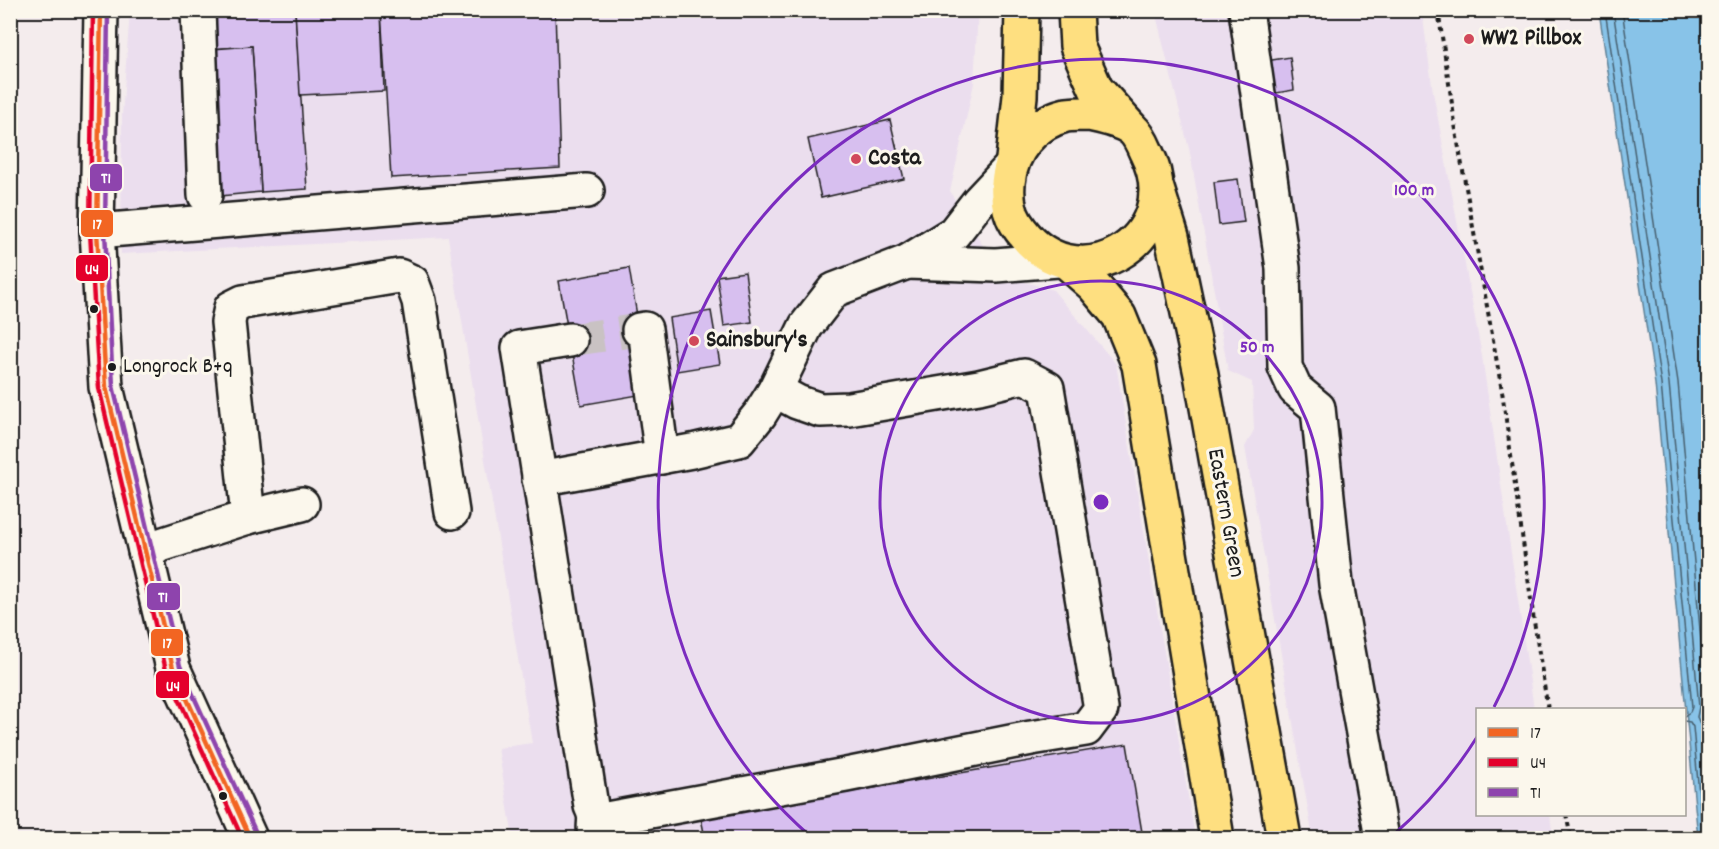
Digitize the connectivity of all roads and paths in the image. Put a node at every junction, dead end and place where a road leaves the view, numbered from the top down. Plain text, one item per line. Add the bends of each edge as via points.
1 (101, 10) edge
2 (198, 10) edge
3 (1022, 10) edge
4 (1075, 10) edge
5 (1246, 10) edge
6 (1438, 10) edge
7 (1132, 129) junction
8 (1011, 164) junction
9 (1157, 189) junction
10 (587, 191) dead end
11 (206, 195) dead end
12 (97, 231) junction
13 (1063, 261) junction
14 (907, 262) junction
15 (639, 330) dead end
16 (570, 340) tunnel mouth
17 (775, 390) junction
18 (662, 457) junction
19 (539, 478) junction
20 (302, 504) dead end
21 (452, 512) dead end
22 (248, 518) junction
23 (145, 550) junction
24 (1548, 708) edge
25 (1566, 816) edge
26 (596, 828) edge
27 (250, 838) edge
28 (1217, 838) edge
29 (1284, 838) edge
30 (1382, 838) edge
31 (1571, 838) edge

1 - 12 street
2 - 11 street
3 - 8 highway via 1020,96
4 - 7 highway via 1077,46 1096,89
5 - 30 street via 1283,268 1285,367 1295,389 1318,408 1336,584
6 - 24 path via 1502,391
7 - 8 highway via 1089,114 1066,115 1032,133
7 - 9 highway via 1152,164
8 - 13 highway via 1007,195 1014,220 1029,242
8 - 14 street via 954,233
9 - 13 highway via 1152,213 1141,235 1126,250 1106,260 1085,264
9 - 29 highway, Eastern Green via 1172,237 1201,374
10 - 12 street
12 - 23 street via 106,387
13 - 14 street via 996,265
13 - 28 highway via 1093,285 1119,316 1139,365
14 - 17 street via 834,290 806,326
15 - 18 street via 645,329
16 - 19 street via 519,348
17 - 18 street via 739,440
17 - 26 street via 820,410 849,409 1024,376 1047,388 1101,709 1086,729 607,819
18 - 19 street
19 - 26 street
20 - 22 street
21 - 22 street via 419,301 412,282 399,276 243,302 231,308 228,322
22 - 23 street
23 - 27 street via 173,668
25 - 31 path

